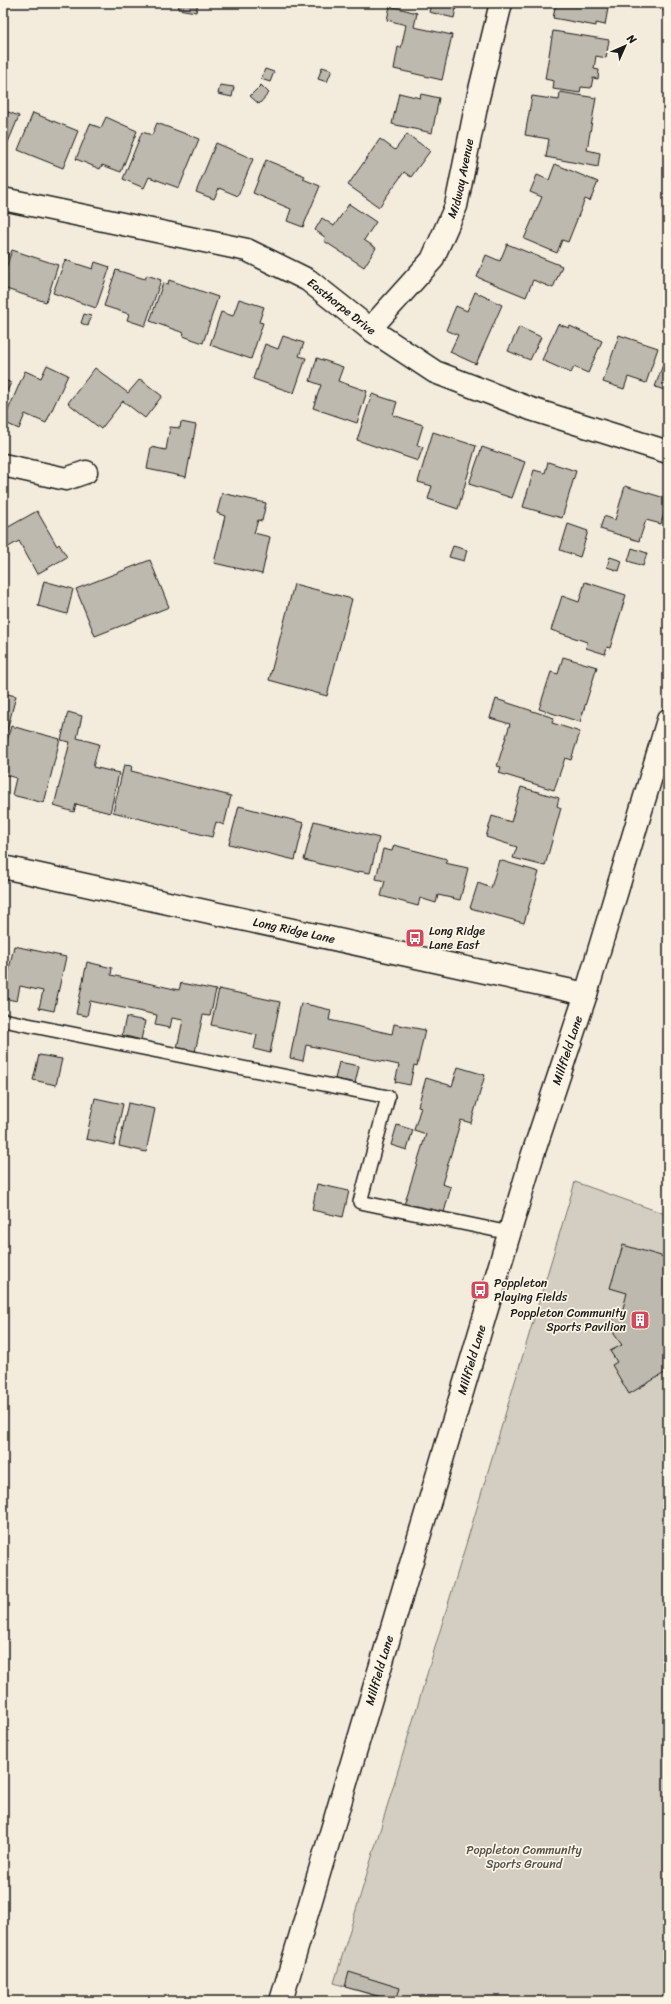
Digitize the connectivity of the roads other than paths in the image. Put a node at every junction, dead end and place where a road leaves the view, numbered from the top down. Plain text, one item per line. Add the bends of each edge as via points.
1 (501, 3) edge
2 (3, 199) edge
3 (370, 329) junction
4 (668, 452) edge
5 (3, 465) edge
6 (86, 472) dead end
7 (668, 720) edge
8 (3, 866) edge
9 (586, 994) junction
10 (3, 1020) edge
11 (510, 1233) junction
12 (282, 2001) edge

1 - 3 street, Midway Avenue via 477,102 456,206 432,260
2 - 3 street, Easthorpe Drive via 247,250 308,280
3 - 4 street, Easthorpe Drive via 435,372 531,410
5 - 6 street via 66,479
7 - 9 street, Millfield Lane
8 - 9 street, Long Ridge Lane
9 - 11 street, Millfield Lane via 532,1157
10 - 11 lane via 388,1097 360,1202
11 - 12 street, Millfield Lane

